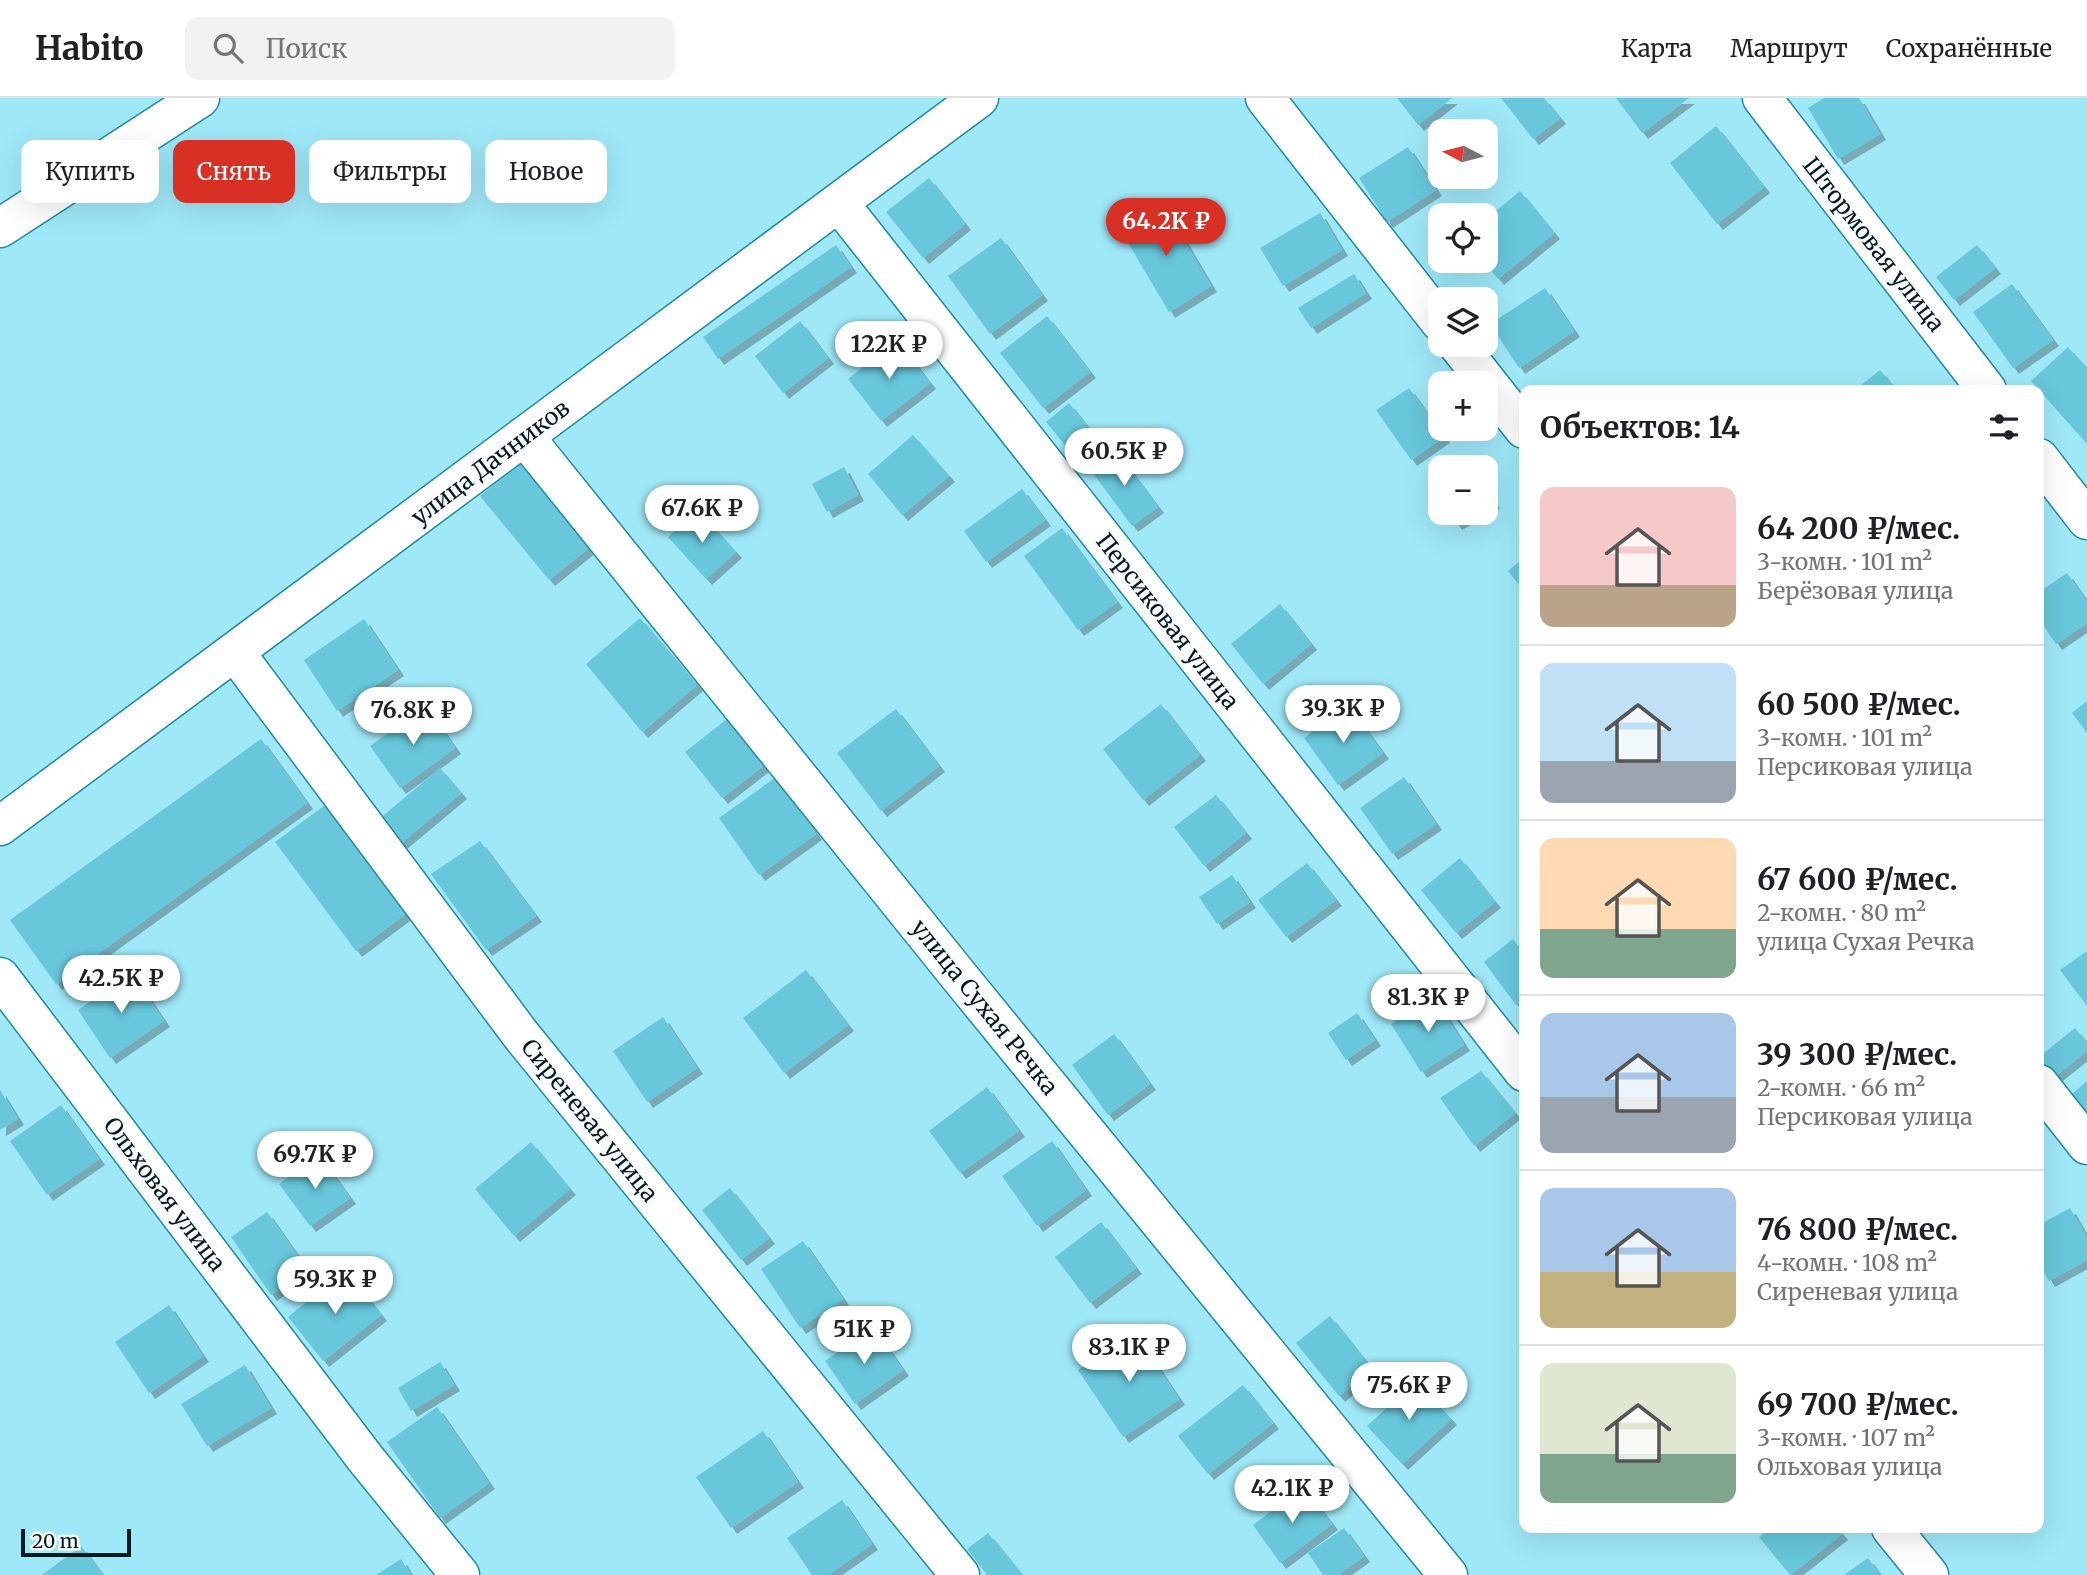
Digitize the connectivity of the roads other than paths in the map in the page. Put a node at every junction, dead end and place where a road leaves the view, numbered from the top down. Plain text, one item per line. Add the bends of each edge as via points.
1 (200, 98) edge
2 (979, 98) edge
3 (1265, 98) edge
4 (1762, 98) edge
5 (839, 203) junction
6 (0, 228) edge
7 (1428, 307) edge
8 (1467, 357) edge
9 (1983, 385) edge
10 (1519, 423) edge
11 (524, 436) junction
12 (2044, 464) edge
13 (2087, 520) edge
14 (235, 652) junction
15 (0, 826) edge
16 (0, 977) edge
17 (1519, 1066) edge
18 (2044, 1090) edge
19 (2087, 1145) edge
20 (1895, 1533) edge
21 (460, 1575) edge
22 (960, 1575) edge
23 (1448, 1575) edge
24 (1929, 1575) edge

1 - 6 street
2 - 5 street, улица Дачников
3 - 7 street
4 - 9 street, Штормовая улица
5 - 11 street, улица Дачников
5 - 17 street, Персиковая улица
8 - 10 street
11 - 14 street, улица Дачников
11 - 23 street, улица Сухая Речка
12 - 13 street
14 - 15 street, улица Дачников
14 - 22 street, Сиреневая улица via 521,1035
16 - 21 street, Ольховая улица via 357,1447
18 - 19 street
20 - 24 street

